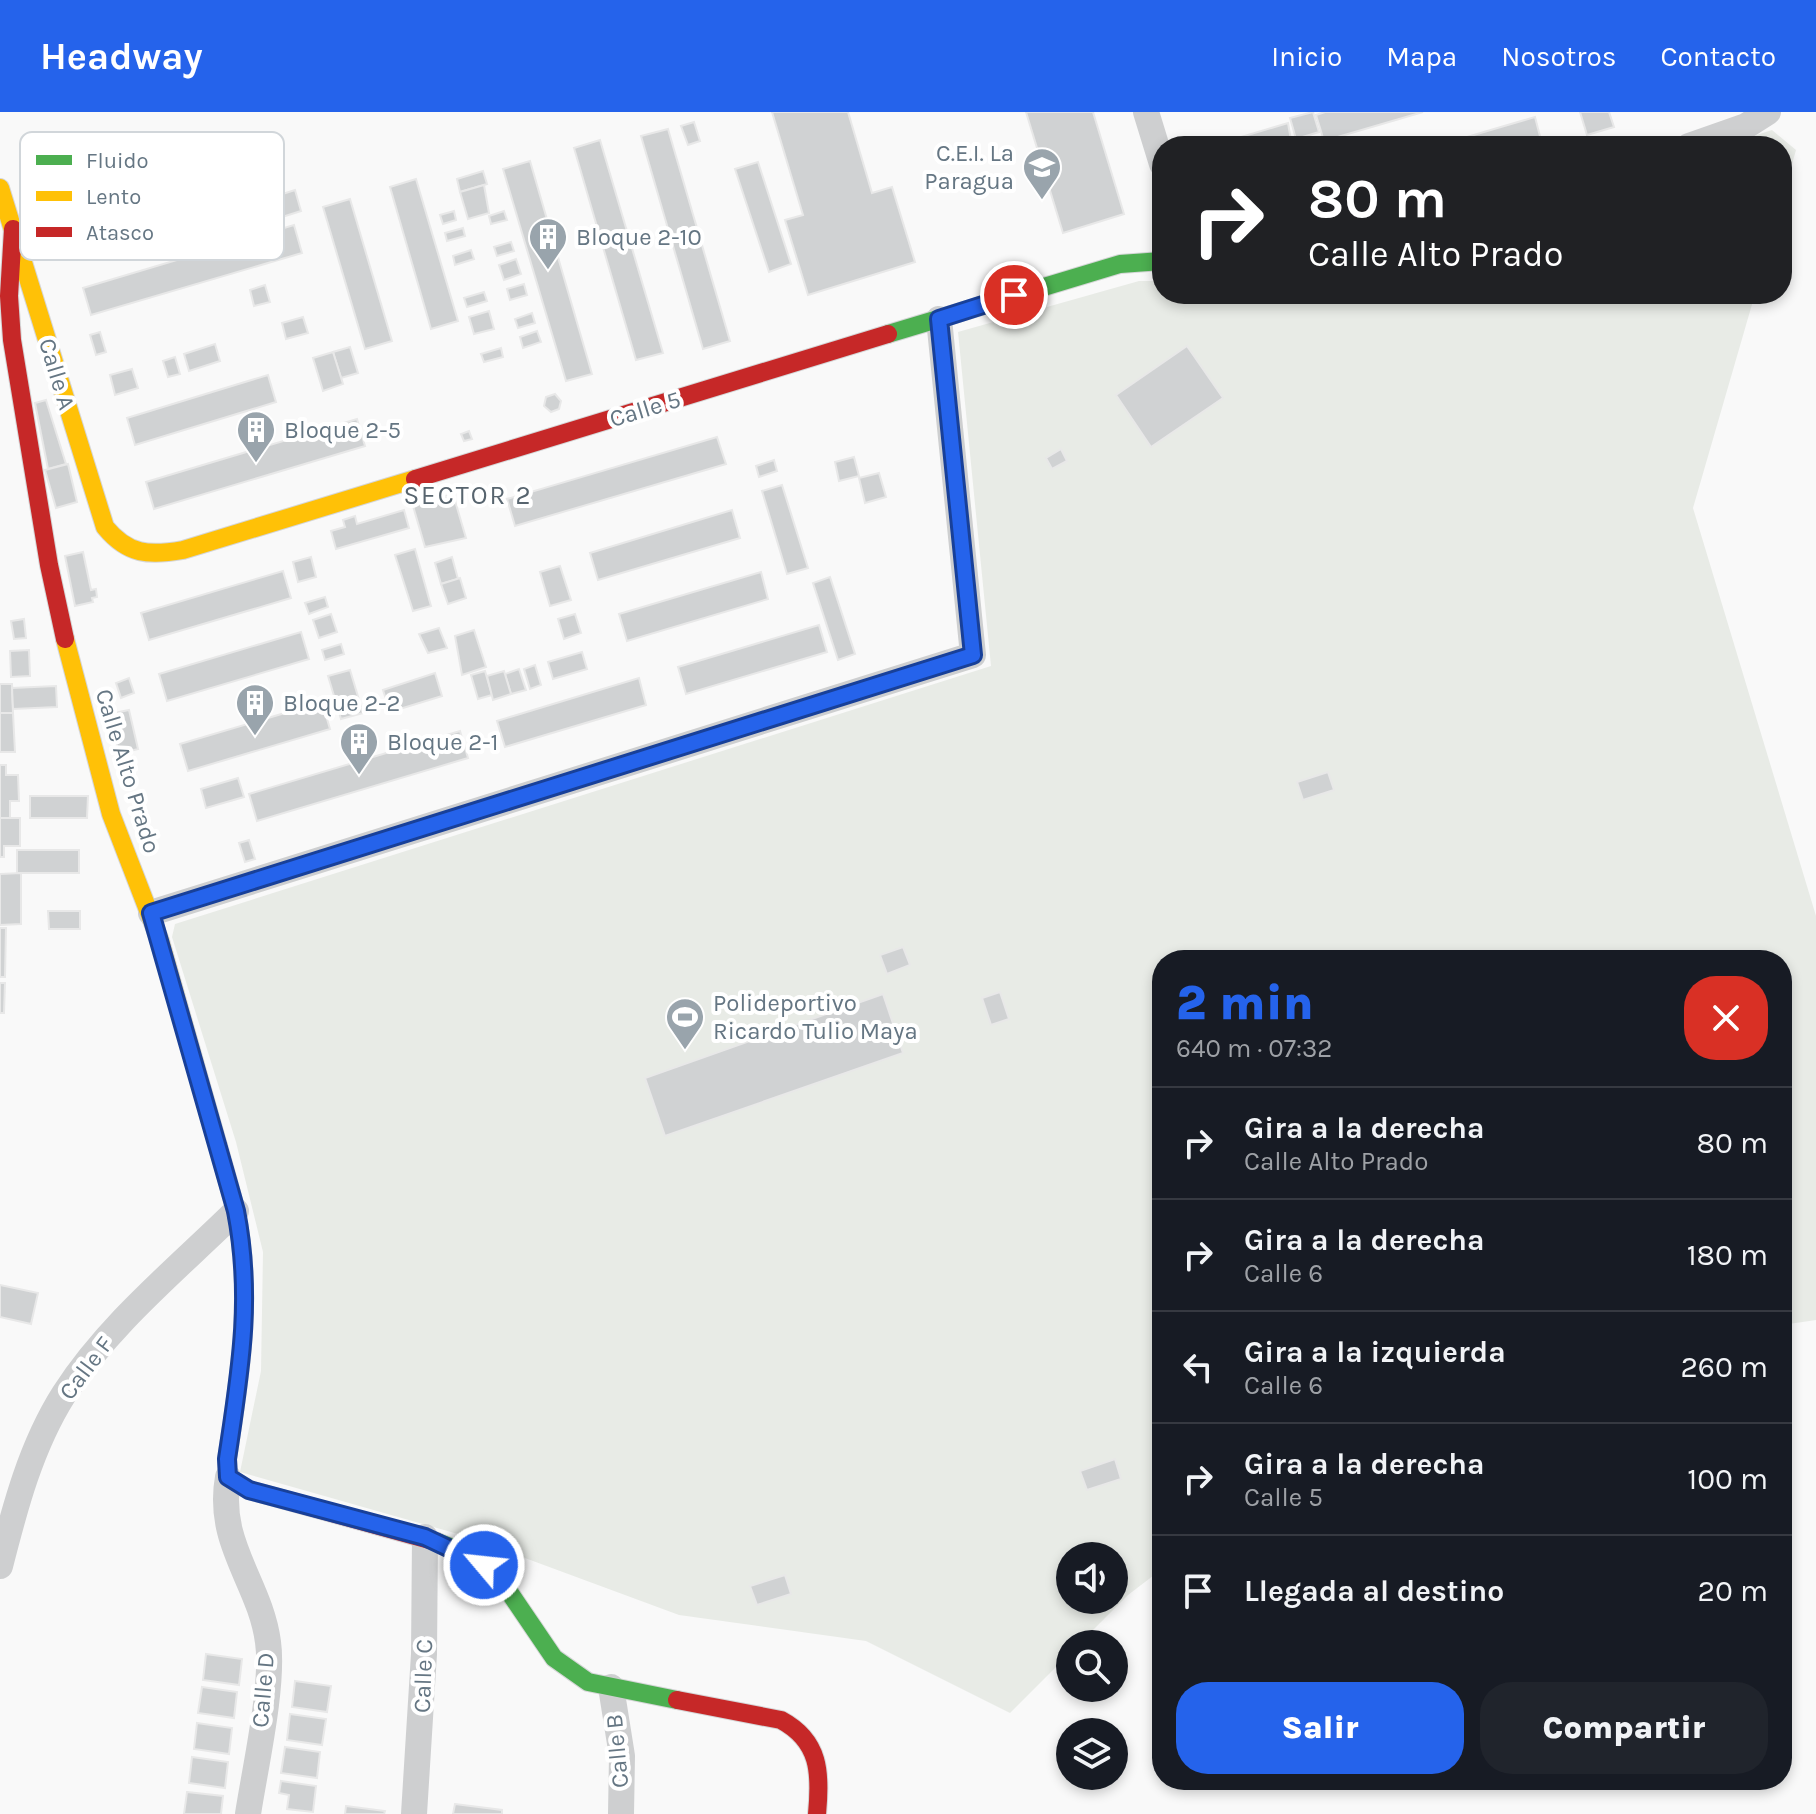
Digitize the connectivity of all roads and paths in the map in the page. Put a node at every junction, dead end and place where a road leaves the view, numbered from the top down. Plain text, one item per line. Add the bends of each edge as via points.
1 (1146, 112) edge
2 (1768, 112) edge
3 (1153, 136) edge
4 (1722, 136) edge
5 (0, 188) edge
6 (13, 229) junction
7 (20, 252) edge
8 (23, 260) edge
9 (1152, 262) edge
10 (939, 319) junction
11 (10, 392) edge
12 (127, 551) joint
13 (151, 913) junction
14 (236, 1211) junction
15 (227, 1468) junction
16 (425, 1537) junction
17 (0, 1566) edge
18 (611, 1687) junction
19 (248, 1814) edge
20 (414, 1814) edge
21 (621, 1814) edge
22 (817, 1814) edge

1 - 3 street
2 - 4 street
5 - 6 street, Calle A
6 - 7 street, Calle A
6 - 11 street, Calle Alto Prado
8 - 12 street, Calle A via 105,527
9 - 10 street, Calle 5 via 1120,264
10 - 12 street, Calle 5 via 183,550 142,555
10 - 13 street via 973,655
11 - 13 street, Calle Alto Prado via 72,669 111,814
13 - 14 street, Calle Alto Prado
14 - 15 street, Calle Alto Prado via 246,1325
14 - 17 street, Calle F via 103,1341 63,1395 31,1463
15 - 16 street via 249,1490
15 - 19 street, Calle D via 230,1540 269,1644
16 - 18 street via 484,1565 501,1580 554,1658 588,1682
16 - 20 street, Calle C via 424,1667
18 - 21 street, Calle B via 622,1756
18 - 22 street via 781,1720 809,1738 821,1773

